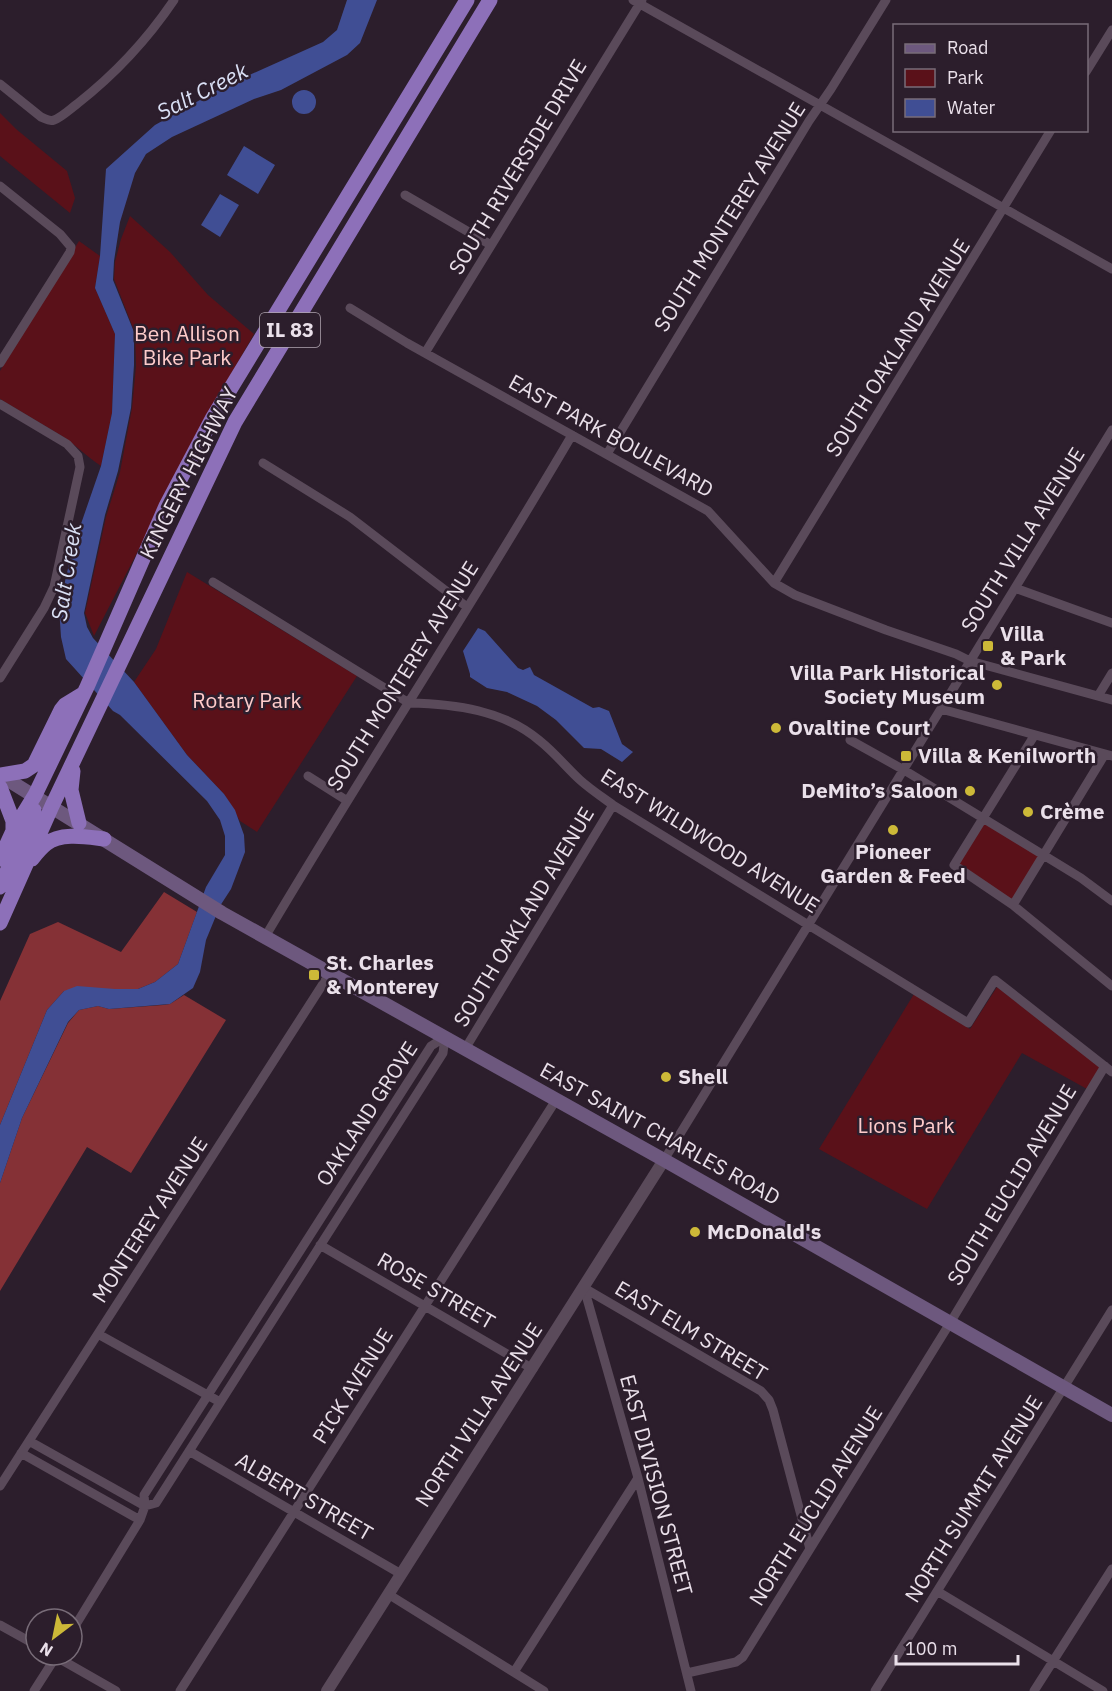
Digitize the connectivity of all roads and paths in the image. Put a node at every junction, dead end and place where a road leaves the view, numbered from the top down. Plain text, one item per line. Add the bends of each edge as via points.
1 (174, 0) edge
2 (467, 0) edge
3 (490, 0) edge
4 (886, 0) edge
5 (638, 1) edge
6 (1112, 30) edge
7 (1088, 69) edge
8 (0, 84) edge
9 (820, 105) junction
10 (1050, 132) edge
11 (0, 186) edge
12 (405, 195) dead end
13 (1004, 209) junction
14 (491, 245) junction
15 (1112, 269) edge
16 (350, 308) dead end
17 (425, 353) junction
18 (0, 363) edge
19 (0, 404) edge
20 (1112, 430) edge
21 (572, 435) junction
22 (607, 454) junction
23 (263, 463) dead end
24 (213, 582) dead end
25 (774, 583) junction
26 (1015, 588) junction
27 (467, 607) junction
28 (1112, 623) edge
29 (970, 661) junction
30 (1112, 673) edge
31 (0, 678) edge
32 (85, 690) junction
33 (1098, 696) junction
34 (1112, 700) edge
35 (409, 703) junction
36 (941, 709) junction
37 (1034, 736) junction
38 (850, 740) dead end
39 (1108, 755) edge
40 (75, 758) junction
41 (904, 770) junction
42 (0, 775) edge
43 (308, 776) dead end
44 (0, 787) edge
45 (35, 795) junction
46 (346, 800) junction
47 (614, 805) junction
48 (52, 806) junction
49 (983, 818) junction
50 (79, 824) junction
51 (13, 831) junction
52 (104, 839) junction
53 (1043, 855) junction
54 (0, 860) edge
55 (24, 867) junction
56 (0, 887) edge
57 (1112, 902) edge
58 (1013, 905) junction
59 (0, 923) edge
60 (809, 924) junction
61 (265, 937) junction
62 (330, 973) junction
63 (1112, 986) edge
64 (445, 1037) junction
65 (465, 1049) junction
66 (1108, 1069) edge
67 (556, 1100) junction
68 (664, 1160) junction
69 (320, 1245) junction
70 (584, 1288) junction
71 (426, 1305) junction
72 (1112, 1310) edge
73 (950, 1323) junction
74 (98, 1334) junction
75 (533, 1369) junction
76 (1065, 1388) junction
77 (207, 1395) junction
78 (220, 1402) junction
79 (1112, 1415) edge
80 (29, 1441) junction
81 (189, 1451) junction
82 (21, 1453) junction
83 (638, 1478) junction
84 (0, 1486) edge
85 (145, 1506) junction
86 (294, 1512) junction
87 (140, 1520) junction
88 (810, 1550) junction
89 (1112, 1569) edge
90 (400, 1574) junction
91 (937, 1591) junction
92 (388, 1594) junction
93 (84, 1611) edge
94 (0, 1625) edge
95 (24, 1638) edge
96 (1053, 1661) junction
97 (48, 1667) edge
98 (74, 1667) edge
99 (514, 1672) junction
100 (687, 1673) junction
101 (34, 1691) edge
102 (116, 1691) edge
103 (180, 1691) edge
104 (327, 1691) edge
105 (544, 1691) edge
106 (692, 1691) edge
107 (875, 1691) edge
108 (1034, 1691) edge
109 (1103, 1691) edge

1 - 8 street via 126,60 61,116 48,121
2 - 32 highway, KINGERY HIGHWAY / IL 83 via 212,419 166,506
3 - 40 highway, KINGERY HIGHWAY / IL 83 via 235,422
4 - 9 street, SOUTH MONTEREY AVENUE
5 - 9 street
5 - 14 street, SOUTH RIVERSIDE DRIVE
6 - 7 street
9 - 13 street
9 - 22 street, SOUTH MONTEREY AVENUE
10 - 13 street, SOUTH OAKLAND AVENUE
11 - 18 street via 71,247
12 - 14 street
13 - 15 street
13 - 25 street, SOUTH OAKLAND AVENUE
14 - 17 street, SOUTH RIVERSIDE DRIVE
16 - 17 street, EAST PARK BOULEVARD
17 - 21 street, EAST PARK BOULEVARD
19 - 31 street via 67,444 80,462 54,587
20 - 26 street, SOUTH VILLA AVENUE
21 - 22 street, EAST PARK BOULEVARD
21 - 27 street, SOUTH MONTEREY AVENUE
22 - 25 street, EAST PARK BOULEVARD via 708,511
23 - 27 street via 350,517
24 - 35 street, EAST WILDWOOD AVENUE
25 - 29 street, EAST PARK BOULEVARD via 795,595
26 - 28 street
26 - 29 street, SOUTH VILLA AVENUE
27 - 35 street, SOUTH MONTEREY AVENUE
29 - 33 street, EAST PARK BOULEVARD
29 - 36 street, SOUTH VILLA AVENUE
30 - 33 street
32 - 42 highway via 65,705 33,765 25,771
32 - 45 highway, KINGERY HIGHWAY / IL 83
33 - 34 street, EAST PARK BOULEVARD
35 - 46 street, SOUTH MONTEREY AVENUE
35 - 47 street, EAST WILDWOOD AVENUE via 473,709 517,725
36 - 37 street
36 - 41 street, SOUTH VILLA AVENUE
37 - 39 street
37 - 49 street
38 - 41 street
39 - 53 street
40 - 48 highway, KINGERY HIGHWAY / IL 83
40 - 50 highway via 71,790
41 - 49 street
41 - 60 street, SOUTH VILLA AVENUE
42 - 45 main road, EAST SAINT CHARLES ROAD
43 - 46 street
44 - 51 highway
45 - 48 main road, EAST SAINT CHARLES ROAD
45 - 51 highway, KINGERY HIGHWAY / IL 83
45 - 56 highway via 34,815
46 - 61 street, SOUTH MONTEREY AVENUE
47 - 60 street, EAST WILDWOOD AVENUE
47 - 65 street, SOUTH OAKLAND AVENUE
48 - 50 main road, EAST SAINT CHARLES ROAD
48 - 55 highway, KINGERY HIGHWAY / IL 83
49 - 53 street
49 - 58 street via 954,865
50 - 52 main road, EAST SAINT CHARLES ROAD
51 - 54 highway, KINGERY HIGHWAY / IL 83
52 - 55 highway via 56,839
52 - 61 main road, EAST SAINT CHARLES ROAD
53 - 57 street
53 - 58 street
55 - 59 highway, KINGERY HIGHWAY / IL 83
58 - 63 street
60 - 66 street, EAST WILDWOOD AVENUE via 968,1023 995,980
60 - 68 street, SOUTH VILLA AVENUE
61 - 62 main road, EAST SAINT CHARLES ROAD
62 - 64 main road, EAST SAINT CHARLES ROAD
62 - 74 street, MONTEREY AVENUE
64 - 65 main road, EAST SAINT CHARLES ROAD
64 - 69 street, OAKLAND GROVE via 443,1053
64 - 77 street, OAKLAND GROVE via 431,1046
65 - 67 main road, EAST SAINT CHARLES ROAD
66 - 73 street, SOUTH EUCLID AVENUE
67 - 68 main road, EAST SAINT CHARLES ROAD
67 - 71 street, PICK AVENUE
68 - 70 street, NORTH VILLA AVENUE
68 - 73 main road, EAST SAINT CHARLES ROAD
69 - 71 street, ROSE STREET
69 - 78 street, OAKLAND GROVE
70 - 75 street, NORTH VILLA AVENUE
70 - 83 street, EAST DIVISION STREET
70 - 88 street, EAST ELM STREET via 765,1395 773,1410
71 - 75 street, ROSE STREET
71 - 86 street, PICK AVENUE
72 - 76 street, NORTH SUMMIT AVENUE
73 - 76 main road, EAST SAINT CHARLES ROAD
73 - 88 street, NORTH EUCLID AVENUE
74 - 77 street
74 - 80 street, MONTEREY AVENUE
75 - 90 street, NORTH VILLA AVENUE
76 - 79 main road, EAST SAINT CHARLES ROAD
76 - 91 street, NORTH SUMMIT AVENUE
77 - 78 street
77 - 85 street, OAKLAND GROVE via 144,1495
78 - 81 street, OAKLAND GROVE
80 - 82 street, MONTEREY AVENUE
80 - 85 street
81 - 85 street, OAKLAND GROVE via 156,1503
81 - 86 street, ALBERT STREET
82 - 84 street, MONTEREY AVENUE
82 - 87 street
83 - 99 street
83 - 100 street, EAST DIVISION STREET
85 - 87 street, OAKLAND GROVE
86 - 90 street, ALBERT STREET
86 - 103 street, PICK AVENUE
87 - 93 street, OAKLAND GROVE
88 - 100 street, NORTH EUCLID AVENUE via 743,1657
89 - 96 street
90 - 92 street, NORTH VILLA AVENUE
91 - 96 street
91 - 107 street, NORTH SUMMIT AVENUE
92 - 99 street
92 - 104 street, NORTH VILLA AVENUE
94 - 95 street
96 - 108 street
96 - 109 street
97 - 101 street
98 - 102 street
99 - 105 street
100 - 106 street, EAST DIVISION STREET

